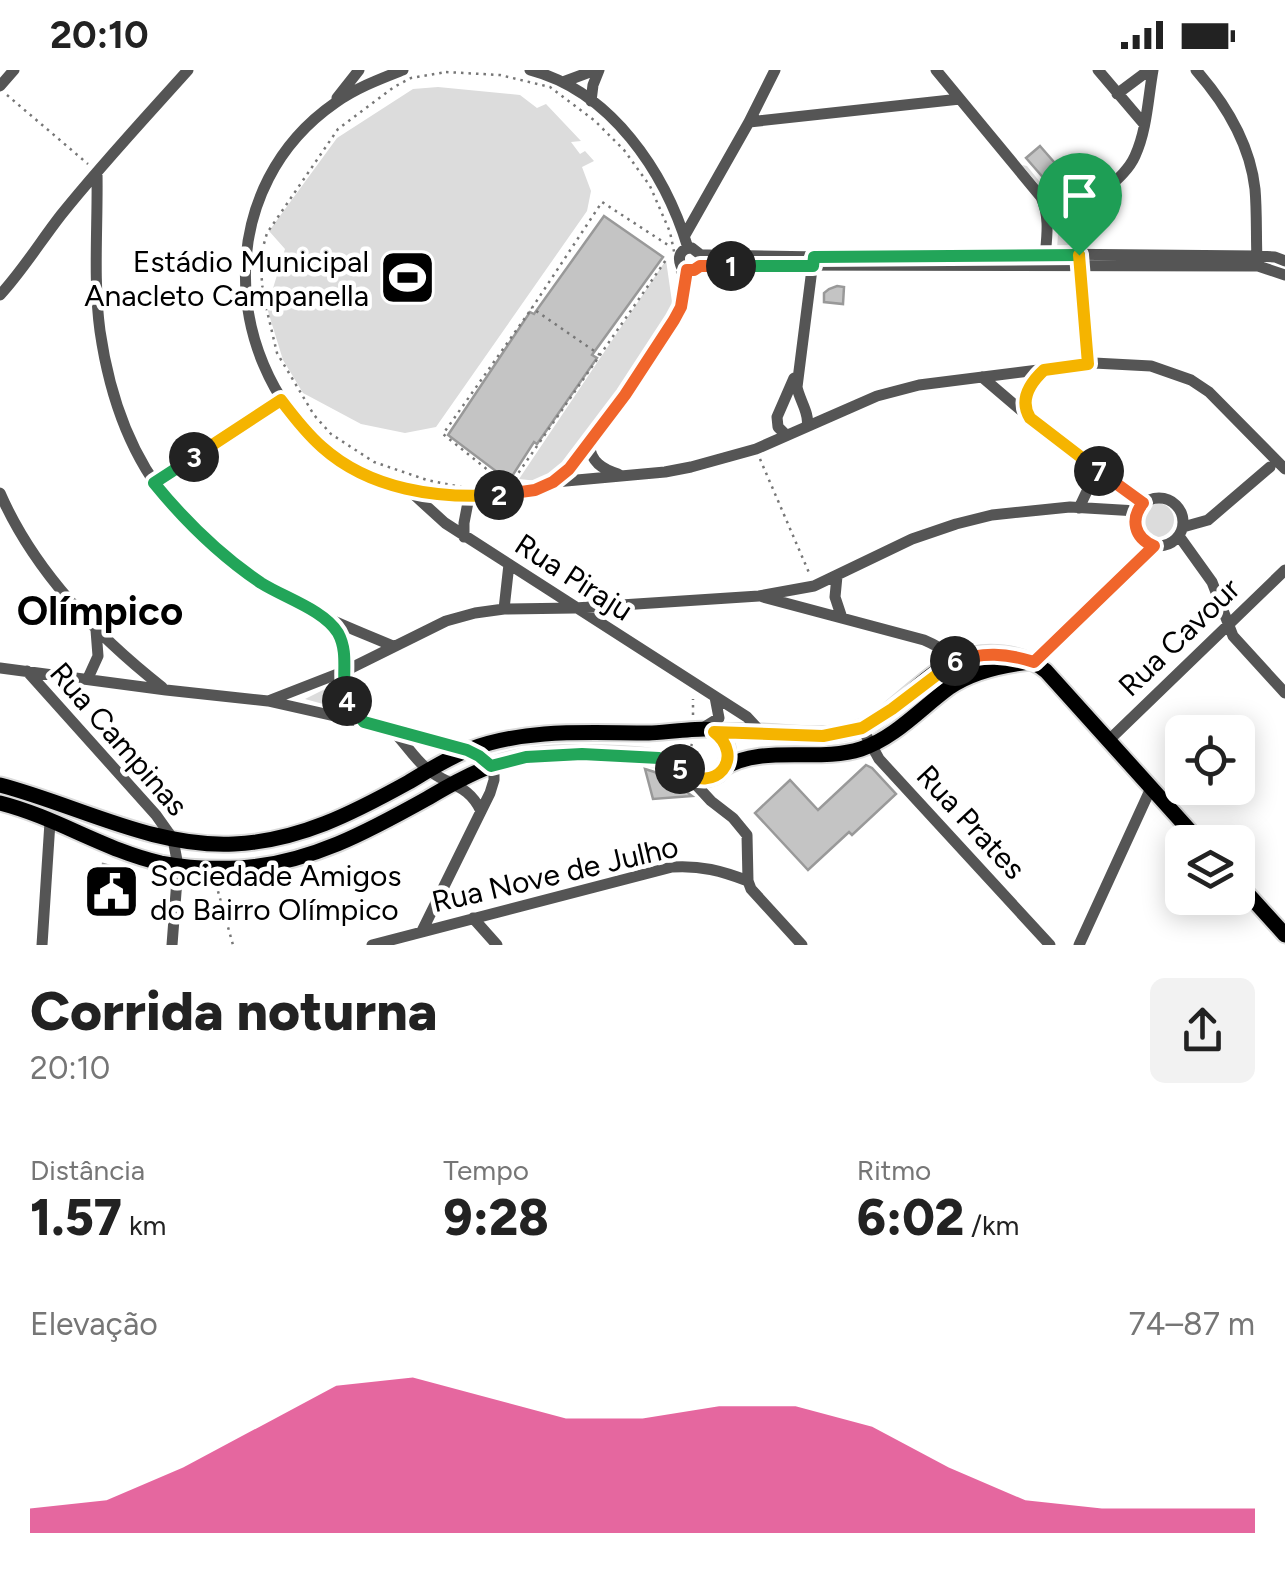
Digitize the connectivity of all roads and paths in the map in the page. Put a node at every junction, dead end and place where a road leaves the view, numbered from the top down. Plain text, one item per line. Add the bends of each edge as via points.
1 (14, 70) edge
2 (188, 70) edge
3 (359, 70) edge
4 (404, 70) edge
5 (530, 70) edge
6 (597, 70) edge
7 (775, 70) edge
8 (936, 70) edge
9 (1098, 70) edge
10 (1151, 70) edge
11 (1196, 70) edge
12 (563, 82) junction
13 (0, 87) edge
14 (1117, 94) junction
15 (960, 99) junction
16 (591, 102) junction
17 (332, 104) junction
18 (748, 122) junction
19 (1144, 124) junction
20 (97, 172) junction
21 (687, 242) junction
22 (674, 249) junction
23 (1044, 260) junction
24 (813, 261) junction
25 (1080, 261) junction
26 (1257, 261) junction
27 (1285, 261) edge
28 (696, 263) junction
29 (1285, 275) edge
30 (0, 295) edge
31 (532, 308) junction
32 (600, 355) junction
33 (1088, 364) junction
34 (798, 370) junction
35 (1044, 370) junction
36 (982, 377) junction
37 (281, 400) junction
38 (1030, 418) junction
39 (808, 425) junction
40 (786, 435) junction
41 (589, 444) junction
42 (756, 449) junction
43 (1092, 466) junction
44 (1270, 466) dead end
45 (1285, 469) edge
46 (623, 476) junction
47 (553, 482) junction
48 (154, 483) junction
49 (509, 487) junction
50 (411, 492) junction
51 (0, 493) edge
52 (470, 497) junction
53 (1140, 507) junction
54 (1079, 508) junction
55 (6, 520) edge
56 (1181, 532) junction
57 (464, 536) junction
58 (1154, 546) junction
59 (509, 564) junction
60 (1285, 570) edge
61 (837, 576) junction
62 (814, 586) junction
63 (758, 596) junction
64 (575, 608) junction
65 (504, 609) junction
66 (842, 618) junction
67 (328, 619) junction
68 (1228, 624) junction
69 (96, 630) junction
70 (393, 646) junction
71 (957, 660) junction
72 (1034, 662) junction
73 (0, 668) edge
74 (345, 670) junction
75 (26, 671) junction
76 (88, 678) junction
77 (966, 678) junction
78 (686, 680) junction
79 (166, 690) junction
80 (1285, 693) edge
81 (715, 697) junction
82 (268, 701) junction
83 (364, 722) junction
84 (862, 728) junction
85 (392, 730) junction
86 (761, 732) junction
87 (691, 737) junction
88 (1108, 741) junction
89 (871, 745) junction
90 (467, 750) junction
91 (491, 766) junction
92 (429, 770) junction
93 (688, 770) junction
94 (720, 772) junction
95 (0, 784) edge
96 (452, 784) junction
97 (1150, 788) junction
98 (0, 804) edge
99 (721, 808) junction
100 (482, 811) junction
101 (50, 822) junction
102 (1184, 825) edge
103 (173, 840) junction
104 (178, 866) junction
105 (212, 868) junction
106 (748, 881) junction
107 (1255, 902) edge
108 (473, 918) junction
109 (422, 931) junction
110 (1285, 935) edge
111 (795, 942) edge
112 (42, 945) edge
113 (172, 945) edge
114 (233, 945) edge
115 (372, 945) edge
116 (498, 945) edge
117 (1050, 945) edge
118 (1079, 945) edge

1 - 13 street
2 - 20 street
3 - 17 street
4 - 17 street
5 - 12 street
6 - 12 street
6 - 16 street
7 - 18 street
8 - 15 street
9 - 14 street
10 - 14 street
10 - 19 street
11 - 26 street via 1230,115 1250,164
12 - 16 street
13 - 20 path
14 - 19 street
15 - 18 street
15 - 23 street via 1041,197 1048,224
16 - 21 street via 646,156
17 - 37 street via 287,151 247,237 247,313
18 - 21 street
19 - 25 street via 1136,156 1082,216
20 - 30 street
20 - 48 street via 100,331 122,422
21 - 28 street via 696,249
21 - 28 street via 681,266
22 - 31 path via 602,202
22 - 32 path
22 - 49 path via 678,296 670,317 596,430 558,472
22 - 49 path via 650,186 624,150 550,88 500,75 411,78 338,129 266,234 263,294 276,353 314,415 374,462 471,489
23 - 24 street
23 - 25 street
24 - 28 street
24 - 34 street
25 - 26 street
25 - 33 path
26 - 27 street
26 - 29 street
28 - 41 street via 674,320
31 - 32 path
31 - 49 path via 443,434
32 - 49 path
33 - 35 street
33 - 45 street via 1151,366 1192,380
34 - 39 street
34 - 40 street via 777,417
35 - 36 street
35 - 38 street via 1027,393
36 - 38 street
36 - 39 street via 897,390
37 - 48 street
37 - 50 street via 324,449 359,472
38 - 43 street
39 - 40 street
40 - 42 street
41 - 46 street via 596,463
41 - 47 street
42 - 46 street
42 - 62 path
43 - 53 street
43 - 54 street
44 - 56 street via 1208,520
46 - 47 street
47 - 52 street via 517,494
48 - 67 street via 237,565
50 - 52 street
50 - 57 street, Rua Piraju
51 - 55 street
52 - 57 street
53 - 54 street
53 - 56 street via 1159,497 1176,503 1184,518
53 - 58 street via 1140,536
54 - 61 street via 956,524
55 - 69 street
56 - 58 street
56 - 68 street
57 - 59 street, Rua Piraju
58 - 72 street
59 - 64 street, Rua Piraju
59 - 65 street
60 - 68 street, Rua Cavour
61 - 62 street
61 - 66 street
62 - 63 street
63 - 64 street
63 - 66 street
64 - 65 street
64 - 78 street, Rua Piraju
65 - 70 street via 446,621
66 - 71 street via 924,640
67 - 70 street
67 - 74 street via 343,644
68 - 80 street
68 - 88 street, Rua Cavour
69 - 76 street via 98,656
69 - 79 street
70 - 74 street
71 - 72 main road via 994,653
71 - 77 street
71 - 84 main road
72 - 77 main road
72 - 88 main road
73 - 75 street
74 - 82 street
74 - 83 street via 346,698
75 - 76 street
75 - 103 street, Rua Campinas
76 - 79 street
77 - 89 main road
78 - 81 street, Rua Piraju
78 - 87 path via 695,707
79 - 82 street
81 - 86 street, Rua Piraju
81 - 87 street via 719,718
82 - 83 street
83 - 85 street
84 - 86 main road via 823,736
84 - 89 street, Rua Prates
85 - 90 street
85 - 92 street
86 - 87 main road
87 - 90 main road via 527,734
87 - 93 path
87 - 93 main road via 678,760
87 - 94 main road via 722,737 728,758
88 - 97 main road
89 - 94 main road via 844,753 746,758
89 - 117 street, Rua Prates
90 - 91 street
90 - 92 main road
91 - 93 main road via 526,757 597,754 659,758
91 - 96 main road
91 - 100 street via 494,780
92 - 96 street
92 - 103 main road via 307,832 232,844
93 - 94 main road via 703,780
93 - 99 street
94 - 99 street via 714,795
95 - 103 main road
96 - 100 street via 470,793
96 - 105 main road via 315,853
97 - 102 main road
97 - 118 street
98 - 101 main road
99 - 106 street via 747,835
100 - 109 street
101 - 104 main road
101 - 112 street
103 - 104 street
104 - 105 main road
104 - 113 street
105 - 114 path
106 - 108 street, Rua Nove de Julho via 713,868 672,867
106 - 111 street
107 - 110 main road
108 - 109 street, Rua Nove de Julho
108 - 116 street
109 - 115 street, Rua Nove de Julho

